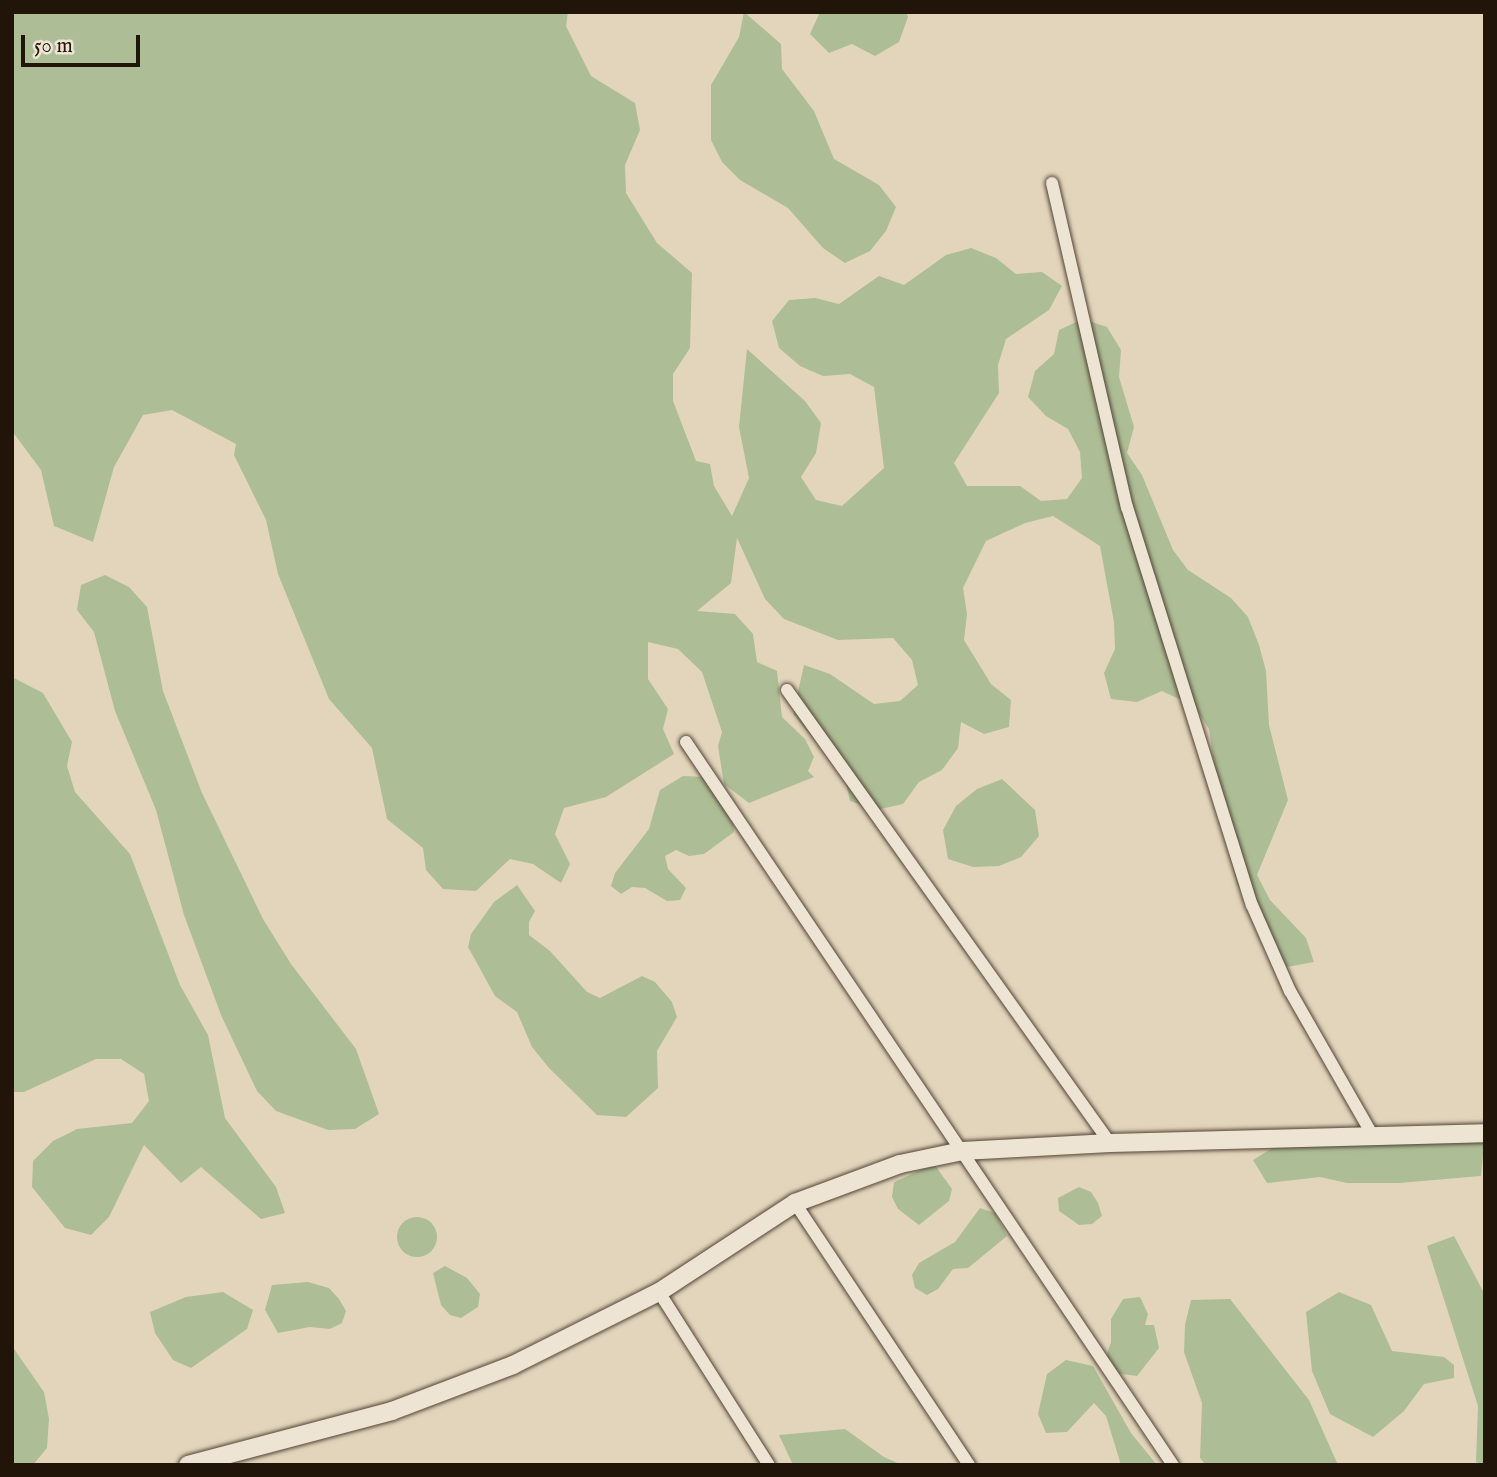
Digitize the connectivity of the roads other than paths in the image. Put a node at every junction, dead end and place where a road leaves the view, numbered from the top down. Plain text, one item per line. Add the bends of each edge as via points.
1 (1052, 183) dead end
2 (787, 690) dead end
3 (686, 742) dead end
4 (1485, 1133) edge
5 (1373, 1136) junction
6 (1110, 1143) junction
7 (962, 1151) junction
8 (795, 1203) junction
9 (659, 1292) junction
10 (188, 1465) edge
11 (769, 1465) edge
12 (969, 1465) edge
13 (1173, 1465) edge

1 - 5 street via 1126,507 1252,905 1290,991
2 - 6 street
3 - 7 street
4 - 5 street
5 - 6 street
6 - 7 street
7 - 8 street via 901,1164
7 - 13 street
8 - 9 street
8 - 12 street
9 - 10 street via 513,1365 392,1411
9 - 11 street

